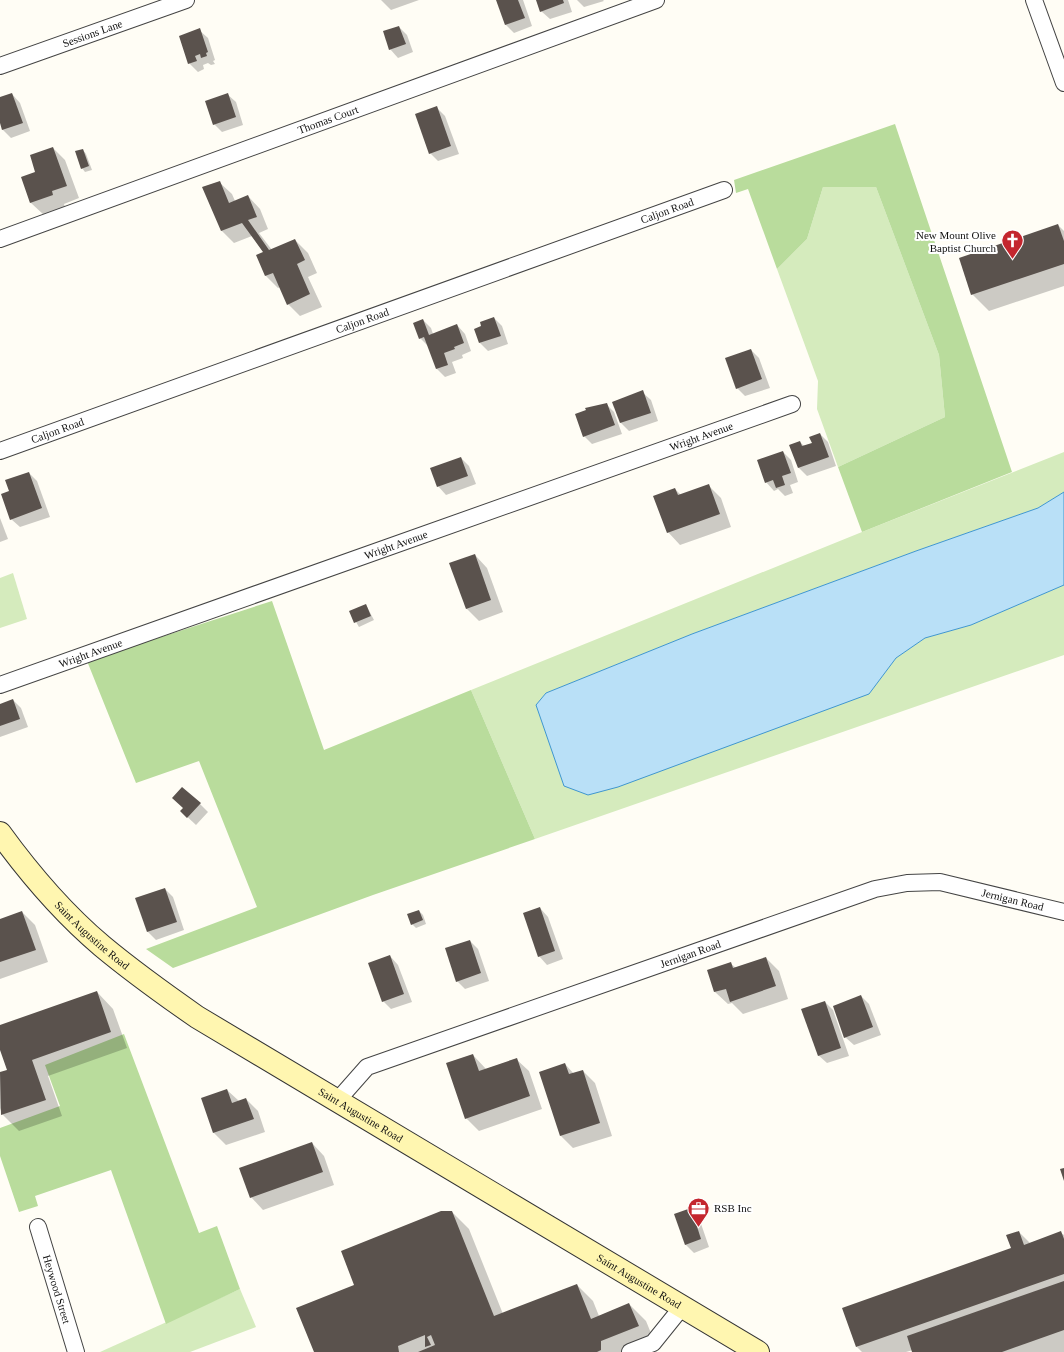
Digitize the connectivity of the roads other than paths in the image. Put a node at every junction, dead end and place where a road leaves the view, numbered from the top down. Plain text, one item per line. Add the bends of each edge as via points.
1 (186, 0) edge
2 (656, 0) edge
3 (1034, 0) edge
4 (0, 66) edge
5 (1064, 83) edge
6 (724, 190) dead end
7 (0, 239) edge
8 (792, 404) dead end
9 (0, 451) edge
10 (0, 685) edge
11 (0, 832) edge
12 (1064, 912) edge
13 (337, 1101) junction
14 (38, 1227) dead end
15 (682, 1307) junction
16 (76, 1352) edge
17 (630, 1352) edge
18 (758, 1352) edge

1 - 4 street, Sessions Lane
2 - 7 street, Thomas Court
3 - 5 street
6 - 9 street, Caljon Road
8 - 10 street, Wright Avenue
11 - 13 main road, Saint Augustine Road via 63,908 101,945 197,1017
12 - 13 street, Jernigan Road via 940,882 907,883 875,889 367,1067
13 - 15 main road, Saint Augustine Road
14 - 16 street, Heywood Street
15 - 17 street via 653,1343
15 - 18 main road, Saint Augustine Road

